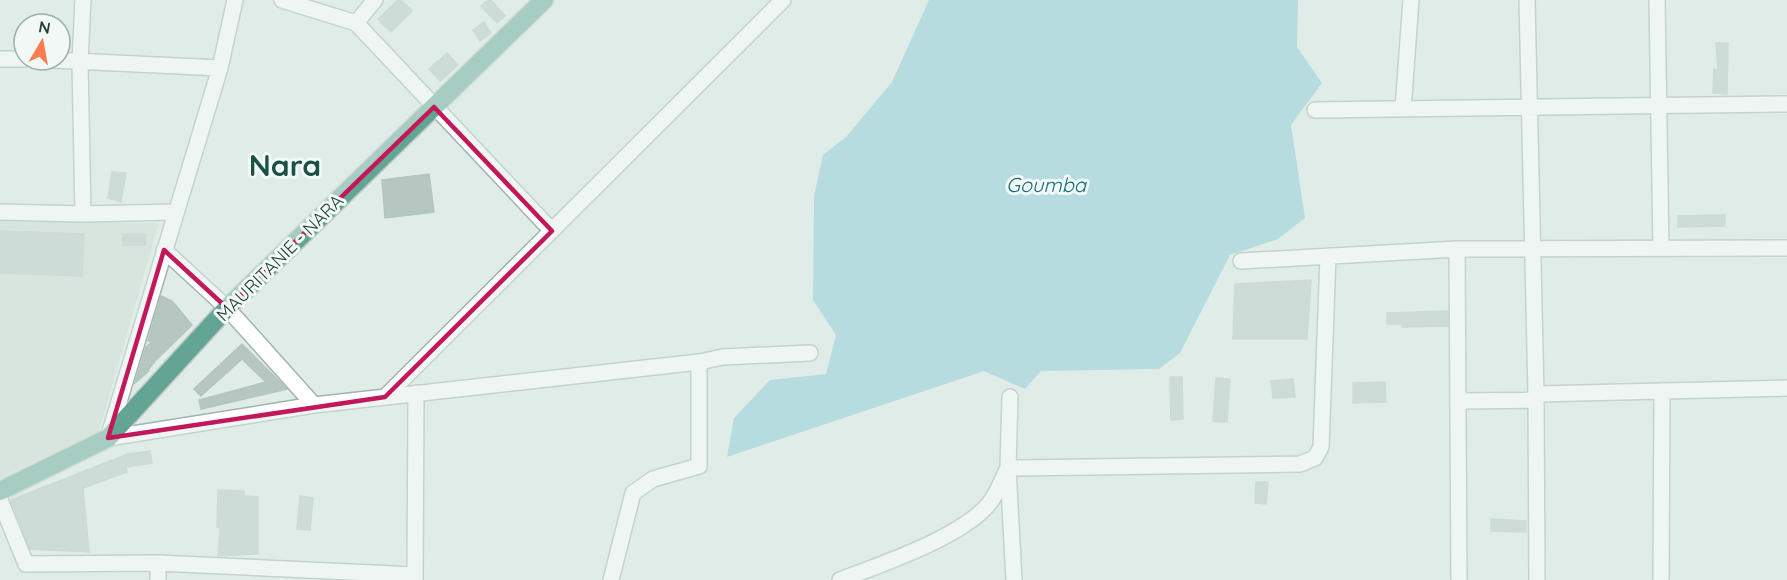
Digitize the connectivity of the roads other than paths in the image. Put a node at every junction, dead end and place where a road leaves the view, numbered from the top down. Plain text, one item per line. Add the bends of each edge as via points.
1 (83, 0) edge
2 (235, 0) edge
3 (282, 0) edge
4 (375, 0) edge
5 (544, 0) edge
6 (783, 0) edge
7 (1411, 0) edge
8 (1527, 0) edge
9 (1657, 0) edge
10 (356, 23) junction
11 (72, 60) edge
12 (80, 60) junction
13 (220, 68) junction
14 (1787, 104) edge
15 (1659, 106) junction
16 (434, 107) junction
17 (1531, 107) junction
18 (1403, 109) junction
19 (1315, 110) dead end
20 (0, 212) edge
21 (175, 212) junction
22 (83, 214) junction
23 (552, 231) junction
24 (1661, 248) junction
25 (1787, 248) edge
26 (1457, 249) junction
27 (1532, 249) junction
28 (164, 250) junction
29 (1328, 256) junction
30 (1241, 261) dead end
31 (226, 308) junction
32 (810, 353) dead end
33 (699, 362) junction
34 (1787, 388) edge
35 (1662, 391) junction
36 (416, 393) junction
37 (385, 397) junction
38 (1010, 397) dead end
39 (1536, 397) junction
40 (1459, 401) junction
41 (314, 405) junction
42 (108, 438) junction
43 (1008, 468) junction
44 (0, 491) edge
45 (0, 500) edge
46 (158, 563) junction
47 (415, 577) edge
48 (158, 580) edge
49 (612, 580) edge
50 (840, 580) edge
51 (1014, 580) edge
52 (1460, 580) edge
53 (1537, 580) edge
54 (1661, 580) edge

1 - 12 street
2 - 13 street
3 - 10 street
4 - 10 street
5 - 16 main road, MAURITANIE - NARA
6 - 23 street
7 - 18 street
8 - 17 street
9 - 15 street
10 - 16 street
11 - 12 street
12 - 13 street
12 - 22 street
13 - 21 street
14 - 15 street
15 - 17 street
15 - 24 street
16 - 23 street
16 - 31 main road, MAURITANIE - NARA
17 - 18 street
17 - 27 street
18 - 19 street
20 - 22 street
21 - 22 street
21 - 28 street
23 - 37 street
24 - 25 street
24 - 27 street
26 - 27 street
26 - 29 street
26 - 40 street
27 - 39 street
28 - 31 street
28 - 42 street
29 - 30 street
29 - 43 street via 1321,447 1315,458 1300,464
31 - 41 street
31 - 42 main road, MAURITANIE - NARA
32 - 33 street via 723,357
33 - 36 street
33 - 49 street via 699,466 653,479 633,493
34 - 35 street
35 - 39 street
35 - 54 street
36 - 37 street
36 - 47 street
37 - 41 street
38 - 43 street
39 - 40 street
39 - 53 street
40 - 52 street
41 - 42 street
42 - 44 main road, MAURITANIE - NARA
43 - 50 street via 989,504 957,530
43 - 51 street
45 - 46 street via 26,564
46 - 47 street
46 - 48 street

